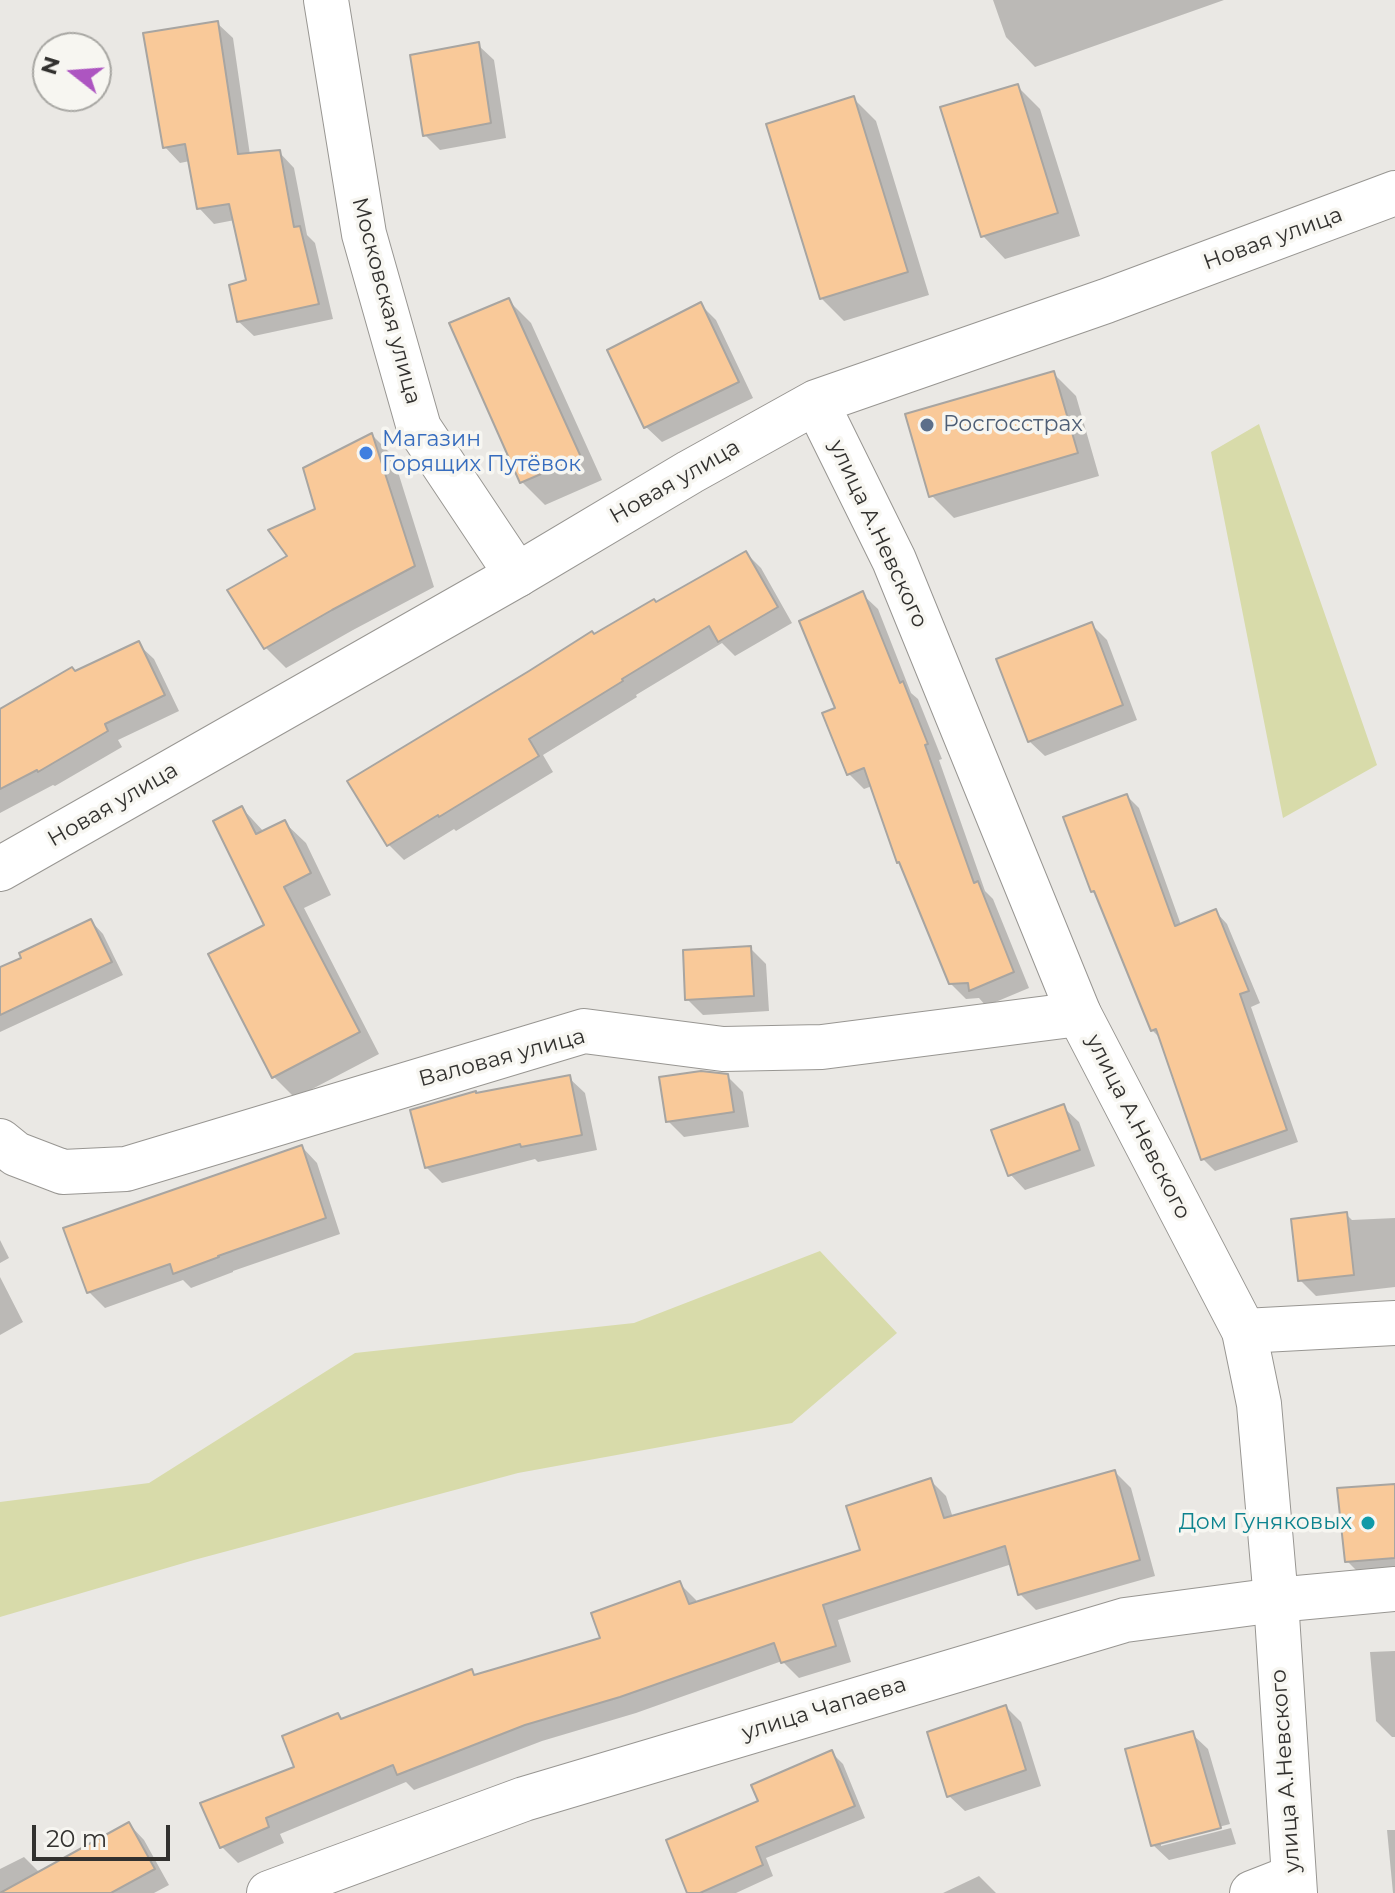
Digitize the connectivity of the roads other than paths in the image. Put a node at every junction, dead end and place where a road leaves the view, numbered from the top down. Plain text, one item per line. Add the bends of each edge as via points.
1 (326, 0) edge
2 (1395, 193) edge
3 (816, 402) junction
4 (517, 575) junction
5 (0, 869) edge
6 (1079, 1014) junction
7 (0, 1141) edge
8 (1395, 1323) edge
9 (1244, 1331) junction
10 (1395, 1589) edge
11 (1276, 1600) junction
12 (1294, 1885) edge
13 (269, 1893) edge
14 (1252, 1893) edge

1 - 4 street, Московская улица via 364,234 419,428
2 - 3 street, Новая улица
3 - 4 street, Новая улица
3 - 6 street, улица А.Невского via 894,560
4 - 5 street, Новая улица
6 - 7 street, Валовая улица via 822,1047 723,1049 584,1031 126,1169 63,1172 16,1154
6 - 9 street, улица А.Невского
8 - 9 street
9 - 11 street, улица А.Невского via 1259,1404
10 - 11 street, улица Чапаева
11 - 12 street, улица А.Невского
11 - 13 street, улица Чапаева via 1125,1620 524,1799
12 - 14 street

